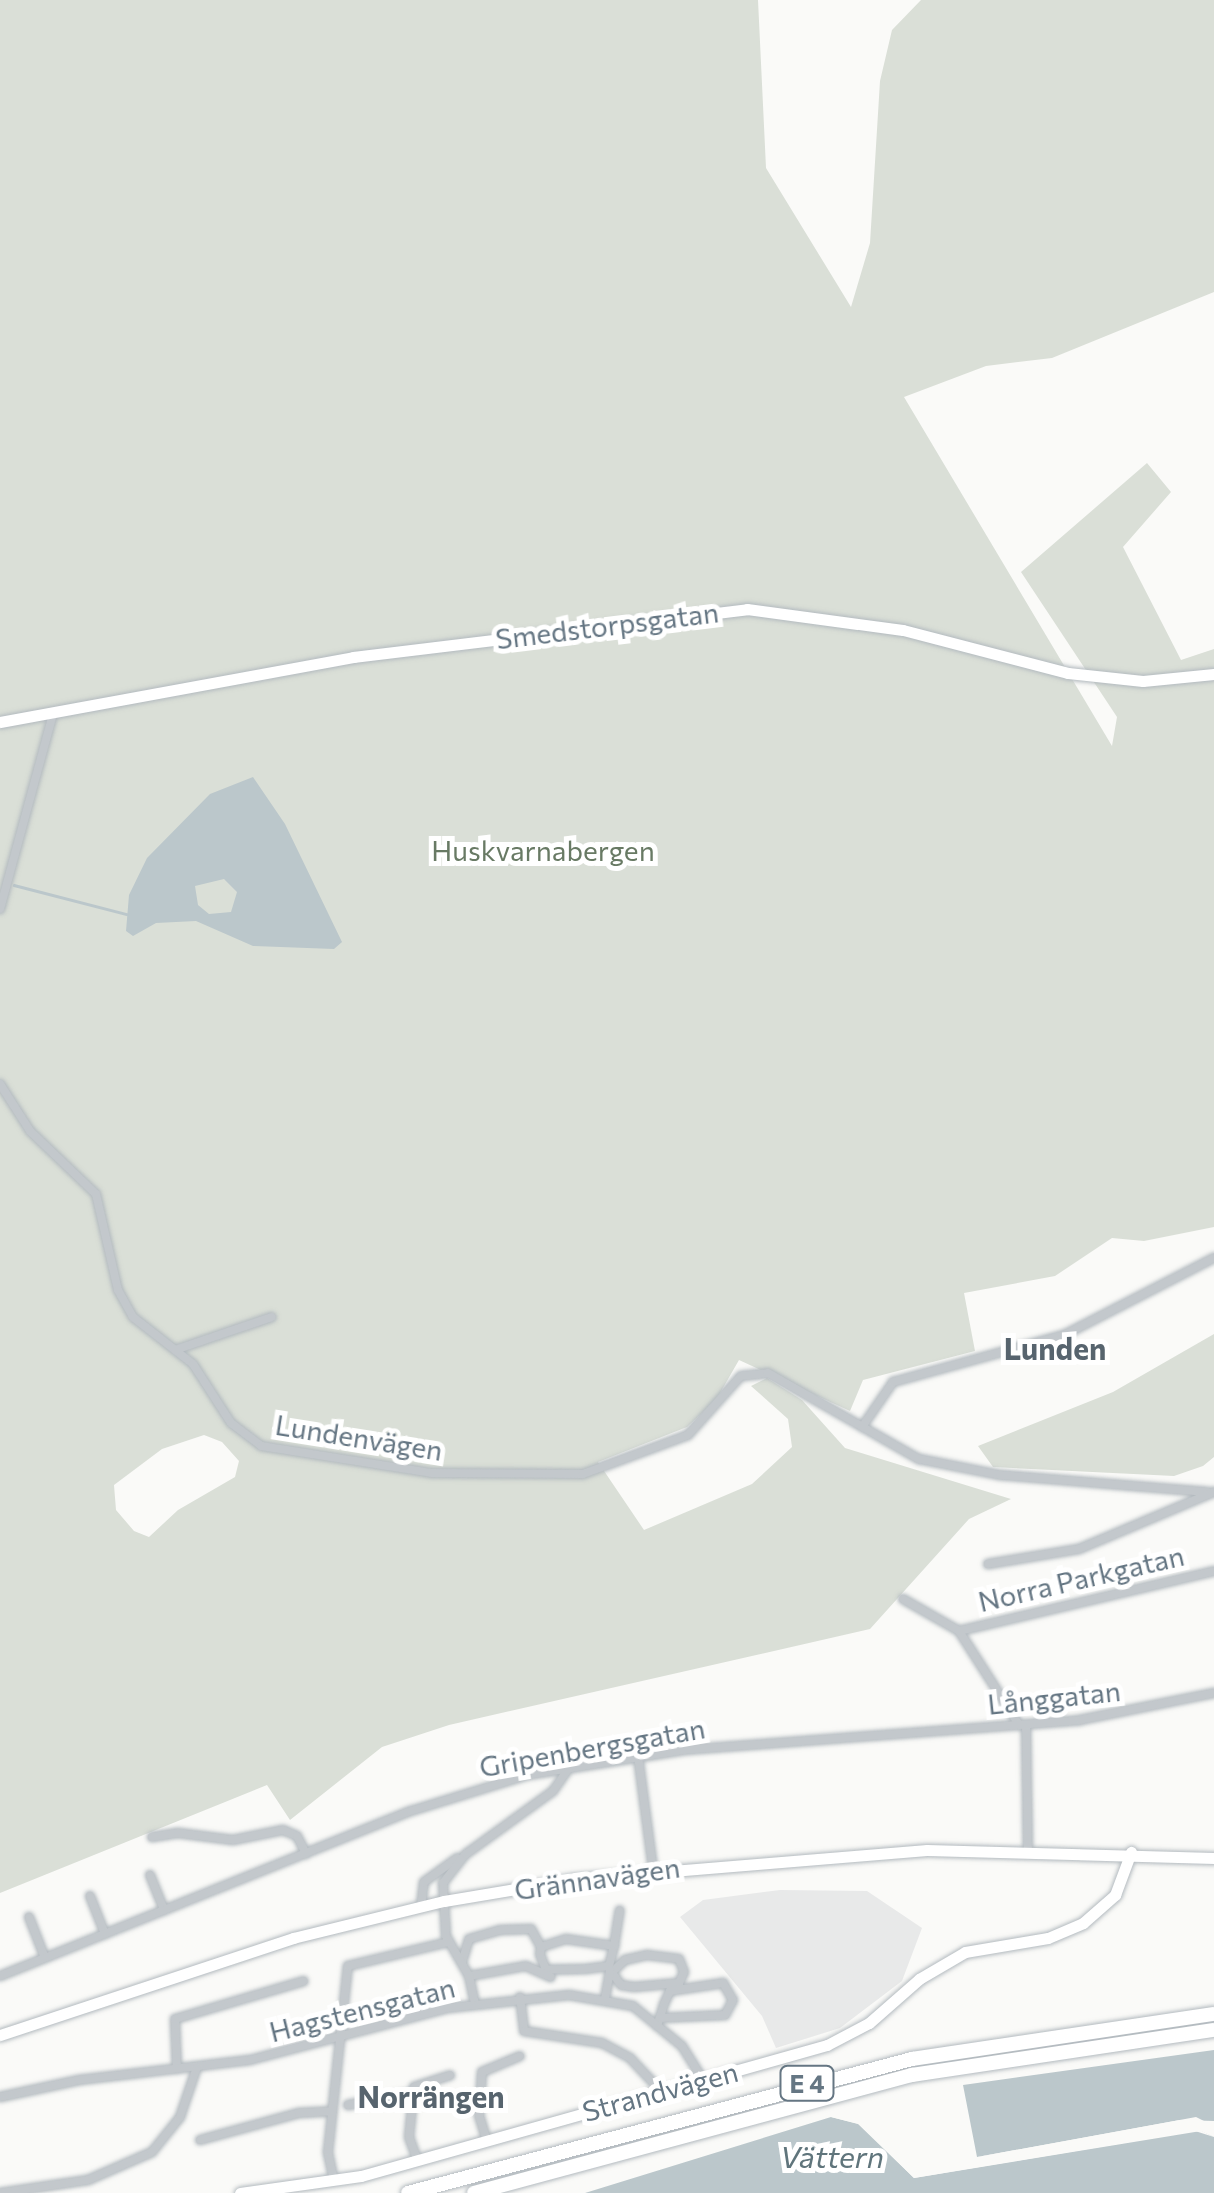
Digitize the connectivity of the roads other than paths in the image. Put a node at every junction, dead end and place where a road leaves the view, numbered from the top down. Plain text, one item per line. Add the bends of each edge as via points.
1 (1214, 674) edge
2 (53, 714) junction
3 (0, 722) edge
4 (0, 910) edge
5 (0, 1084) edge
6 (1214, 1258) edge
7 (272, 1318) dead end
8 (175, 1350) junction
9 (862, 1427) junction
10 (1214, 1484) edge
11 (1210, 1492) edge
12 (988, 1564) dead end
13 (1214, 1572) edge
14 (903, 1599) dead end
15 (959, 1631) junction
16 (1214, 1693) edge
17 (1023, 1725) junction
18 (897, 1734) joint
19 (638, 1756) junction
20 (569, 1768) junction
21 (152, 1837) dead end
22 (1028, 1849) junction
23 (1130, 1852) junction
24 (306, 1854) junction
25 (466, 1854) junction
26 (1214, 1858) edge
27 (653, 1869) junction
28 (150, 1875) dead end
29 (90, 1896) dead end
30 (444, 1901) junction
31 (422, 1906) junction
32 (164, 1910) junction
33 (620, 1910) dead end
34 (29, 1916) dead end
35 (105, 1934) junction
36 (449, 1942) junction
37 (541, 1946) junction
38 (614, 1946) junction
39 (46, 1958) junction
40 (463, 1966) junction
41 (611, 1971) junction
42 (549, 1974) junction
43 (0, 1976) edge
44 (469, 1976) junction
45 (304, 1981) dead end
46 (560, 1995) junction
47 (520, 1997) junction
48 (605, 1999) junction
49 (475, 2004) junction
50 (1214, 2014) edge
51 (658, 2022) junction
52 (1214, 2030) edge
53 (0, 2035) edge
54 (338, 2041) junction
55 (520, 2056) dead end
56 (197, 2067) junction
57 (178, 2069) junction
58 (450, 2075) dead end
59 (702, 2080) junction
60 (662, 2090) junction
61 (413, 2094) junction
62 (0, 2097) edge
63 (348, 2105) dead end
64 (332, 2112) junction
65 (486, 2138) junction
66 (200, 2140) dead end
67 (417, 2159) junction
68 (334, 2180) junction
69 (0, 2193) edge
70 (240, 2193) edge
71 (408, 2193) edge
72 (474, 2193) edge

1 - 2 street, Smedstorpsgatan via 1144,681 1068,673 903,630 747,609 353,658
2 - 3 street, Smedstorpsgatan
2 - 4 street
5 - 8 street, Lundenvägen via 30,1131 96,1194 122,1302 143,1329
6 - 9 street via 1064,1335 893,1382
7 - 8 street
8 - 9 street, Lundenvägen via 200,1372 231,1423 262,1446 430,1473 583,1474 688,1436 716,1411 731,1383 752,1372 778,1375
9 - 11 street, Lundenvägen via 897,1450 954,1467
10 - 11 street
11 - 12 street via 1079,1549
13 - 15 street, Norra Parkgatan
14 - 15 street
15 - 17 street
16 - 17 street, Långgatan
17 - 18 street, Långgatan
17 - 22 street
18 - 19 street, Gripenbergsgatan
19 - 20 street, Gripenbergsgatan
19 - 27 street
20 - 24 street, Gripenbergsgatan via 462,1794
20 - 25 street via 553,1791
21 - 24 street via 233,1840 284,1830 297,1836
22 - 23 street, Grännavägen
22 - 27 street, Grännavägen via 825,1854
23 - 26 street, Grännavägen
23 - 59 street, Strandvägen via 1115,1895 1083,1923 1048,1938 964,1952 852,2034
24 - 32 street, Gripenbergsgatan
25 - 30 street via 448,1873
25 - 31 street via 424,1882
27 - 30 street, Grännavägen
28 - 32 street
29 - 35 street
30 - 31 street, Grännavägen
30 - 36 street
31 - 53 street, Grännavägen via 207,1962
32 - 35 street, Gripenbergsgatan
33 - 38 street
34 - 39 street
35 - 39 street, Gripenbergsgatan
36 - 40 street
36 - 54 street via 348,1966
37 - 38 street via 580,1938
37 - 40 street via 531,1928 482,1935 470,1939
37 - 42 street
38 - 41 street
39 - 43 street, Gripenbergsgatan
40 - 44 street
41 - 41 street via 646,1955 679,1959 684,1972 679,1984 634,1988 621,1985
41 - 42 street
41 - 48 street
42 - 44 street via 526,1966
42 - 46 street
44 - 49 street
45 - 57 street via 174,2020
46 - 47 street, Hagstensgatan
46 - 48 street, Hagstensgatan
47 - 49 street, Hagstensgatan
47 - 60 street via 524,2031 602,2043 630,2058
48 - 51 street, Hagstensgatan
49 - 54 street, Hagstensgatan
50 - 71 highway, E 4 via 912,2059
51 - 51 street via 670,1991 723,1983 733,2000 725,2015
51 - 59 street, Hagstensgatan
52 - 72 highway, E 4 via 912,2075
54 - 56 street, Hagstensgatan
54 - 64 street
55 - 65 street via 482,2072 478,2115
56 - 57 street, Hagstensgatan
56 - 69 street via 180,2117 152,2152 88,2180
57 - 62 street, Hagstensgatan
58 - 61 street via 414,2087
59 - 60 street, Strandvägen
60 - 65 street, Strandvägen
61 - 63 street
61 - 67 street via 409,2137
64 - 66 street
64 - 68 street
65 - 67 street, Strandvägen
67 - 68 street, Strandvägen
68 - 70 street, Strandvägen

